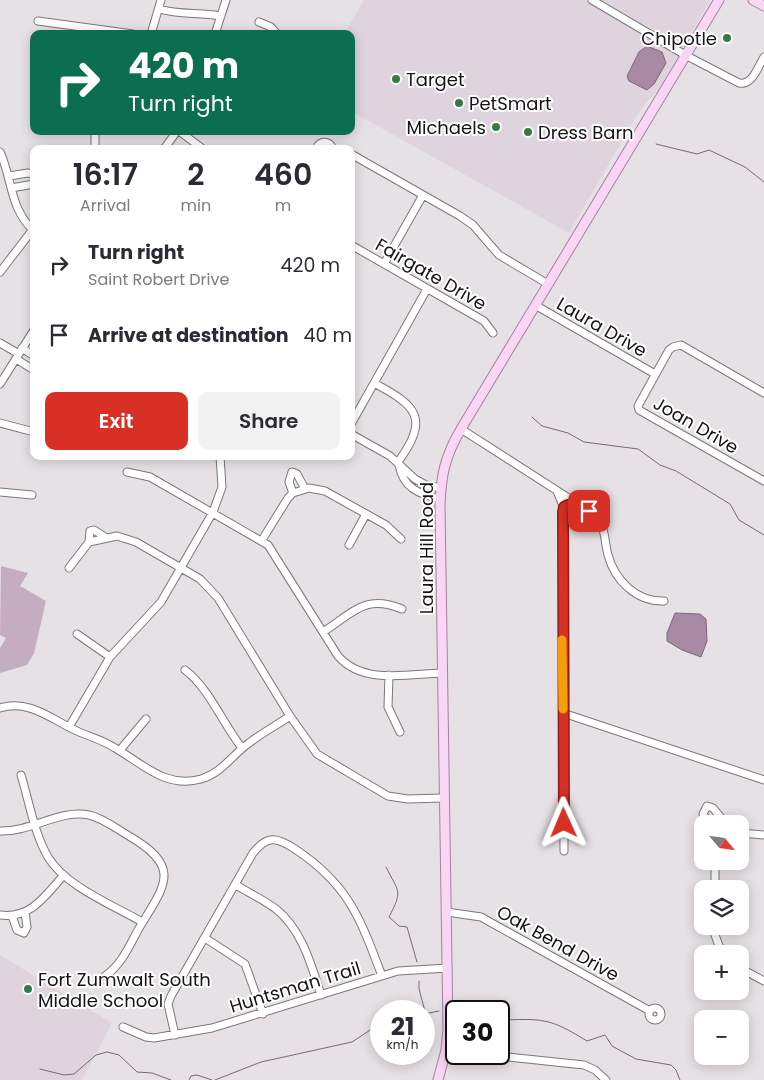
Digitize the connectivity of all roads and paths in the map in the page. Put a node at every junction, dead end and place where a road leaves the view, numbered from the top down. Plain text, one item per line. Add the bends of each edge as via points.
1 (161, 0) edge
2 (226, 0) edge
3 (592, 0) edge
4 (726, 0) edge
5 (753, 0) edge
6 (717, 2) edge
7 (764, 6) edge
8 (159, 9) junction
9 (220, 16) junction
10 (38, 21) dead end
11 (259, 22) dead end
12 (94, 30) edge
13 (152, 30) edge
14 (216, 30) edge
15 (274, 30) edge
16 (687, 56) junction
17 (764, 58) edge
18 (175, 135) edge
19 (184, 135) edge
20 (167, 145) edge
21 (197, 145) edge
22 (318, 145) edge
23 (331, 145) edge
24 (0, 152) edge
25 (355, 156) edge
26 (30, 175) edge
27 (9, 176) junction
28 (30, 185) edge
29 (11, 188) junction
30 (423, 195) junction
31 (30, 226) edge
32 (30, 232) edge
33 (355, 247) edge
34 (384, 264) junction
35 (0, 272) edge
36 (548, 284) junction
37 (427, 289) junction
38 (535, 305) junction
39 (493, 333) dead end
40 (30, 336) edge
41 (0, 343) edge
42 (19, 354) junction
43 (30, 355) edge
44 (30, 366) edge
45 (654, 374) junction
46 (374, 383) junction
47 (0, 384) edge
48 (764, 393) edge
49 (355, 417) edge
50 (0, 423) edge
51 (461, 429) junction
52 (30, 431) edge
53 (355, 436) edge
54 (220, 460) edge
55 (398, 462) junction
56 (127, 472) dead end
57 (764, 481) edge
58 (305, 488) junction
59 (440, 488) junction
60 (557, 491) junction
61 (0, 492) edge
62 (293, 493) junction
63 (32, 495) dead end
64 (440, 499) junction
65 (579, 505) junction
66 (213, 512) junction
67 (563, 512) junction
68 (366, 514) junction
69 (401, 539) dead end
70 (262, 540) junction
71 (349, 545) dead end
72 (69, 568) dead end
73 (181, 568) junction
74 (664, 601) dead end
75 (402, 609) dead end
76 (323, 632) junction
77 (77, 634) dead end
78 (110, 657) junction
79 (185, 670) dead end
80 (442, 673) junction
81 (388, 675) junction
82 (0, 708) edge
83 (563, 713) junction
84 (290, 716) junction
85 (146, 719) dead end
86 (69, 728) junction
87 (400, 732) dead end
88 (242, 748) junction
89 (120, 750) junction
90 (21, 775) dead end
91 (764, 780) edge
92 (443, 798) junction
93 (704, 815) edge
94 (718, 815) edge
95 (36, 826) junction
96 (0, 831) edge
97 (749, 834) edge
98 (764, 835) edge
99 (564, 851) dead end
100 (63, 876) junction
101 (236, 884) junction
102 (25, 912) junction
103 (447, 912) junction
104 (0, 915) edge
105 (12, 916) junction
106 (142, 922) junction
107 (205, 938) junction
108 (448, 968) junction
109 (749, 973) edge
110 (106, 976) dead end
111 (382, 976) junction
112 (764, 981) edge
113 (321, 995) junction
114 (447, 1000) edge
115 (650, 1011) dead end
116 (263, 1014) junction
117 (123, 1027) dead end
118 (175, 1035) junction
119 (445, 1054) edge
120 (510, 1057) edge
121 (438, 1080) edge
122 (606, 1080) edge

1 - 8 street
2 - 9 street
3 - 16 street
4 - 6 main road
5 - 7 main road
6 - 16 main road, Laura Hill Road
8 - 9 street via 178,14 203,12
8 - 13 street
9 - 14 street
10 - 12 street
11 - 15 street
16 - 17 street via 742,84 750,81
16 - 36 main road, Laura Hill Road
18 - 20 street
19 - 21 street
22 - 23 street via 324,142
24 - 27 street
25 - 30 street
26 - 27 street
27 - 29 street
28 - 29 street
29 - 31 street via 22,219
30 - 34 street
30 - 36 street via 470,223 499,255
32 - 35 street
33 - 34 street, Fairgate Drive
34 - 37 street, Fairgate Drive
36 - 38 main road, Laura Hill Road
37 - 39 street, Fairgate Drive via 484,321
37 - 46 street
38 - 45 street, Laura Drive
38 - 51 main road, Laura Hill Road
40 - 42 street
41 - 42 street
42 - 43 street
42 - 44 street
42 - 47 street
45 - 48 street via 673,347 681,345
45 - 57 street, Joan Drive via 639,401 640,410
46 - 49 street
46 - 55 street via 401,397 414,414 415,435
50 - 52 street
51 - 59 main road, Laura Hill Road via 446,460
51 - 60 street
53 - 55 street
54 - 66 street via 222,487
55 - 59 street via 415,479
55 - 64 street via 408,486
56 - 66 street via 150,477
58 - 62 street
58 - 62 street via 297,474 292,472 289,482
58 - 68 street via 325,490
59 - 64 main road, Laura Hill Road
60 - 65 street
60 - 67 street
61 - 63 street
62 - 70 street via 281,506
64 - 80 main road, Laura Hill Road
65 - 67 street via 568,504
65 - 74 street via 595,515 602,525 610,562 621,581 646,600
66 - 70 street
66 - 73 street
67 - 83 street
68 - 69 street via 386,525
68 - 71 street
70 - 76 street via 277,557
72 - 73 street via 89,542 105,537 128,538
73 - 78 street via 161,602
73 - 84 street via 200,579 218,598
75 - 76 street via 386,603 370,603
76 - 81 street via 338,656 352,669 370,675
77 - 78 street
78 - 86 street
79 - 88 street via 200,684
80 - 81 street
80 - 92 main road, Laura Hill Road
81 - 87 street via 388,707
82 - 86 street via 11,705 30,707
83 - 91 street
83 - 99 street
84 - 88 street
84 - 92 street via 317,754 381,793 394,798
85 - 89 street
86 - 89 street
88 - 89 street via 210,775 179,782 156,775
90 - 95 street
92 - 103 main road, Laura Hill Road
93 - 94 street via 704,808 709,806
95 - 96 street
95 - 100 street via 46,855
95 - 106 street via 69,815 90,815 153,851 163,866 163,885
97 - 98 street
100 - 102 street via 40,903
100 - 106 street
101 - 107 street
101 - 111 street via 260,844 269,839 292,846 337,883 361,922
101 - 113 street via 274,908 290,924 310,959
102 - 105 street
102 - 105 street via 28,927 24,932 16,930
103 - 108 main road, Laura Hill Road
103 - 115 street, Oak Bend Drive via 481,917
104 - 105 street
106 - 110 street via 119,963
107 - 116 street via 245,964
107 - 118 street via 168,1004
108 - 111 street, Huntsman Trail via 408,970
108 - 114 main road, Laura Hill Road
109 - 112 street
111 - 113 street, Huntsman Trail
113 - 116 street, Huntsman Trail
116 - 118 street, Huntsman Trail
117 - 118 street, Huntsman Trail via 146,1037
119 - 121 main road, Laura Hill Road
120 - 122 street via 584,1065

